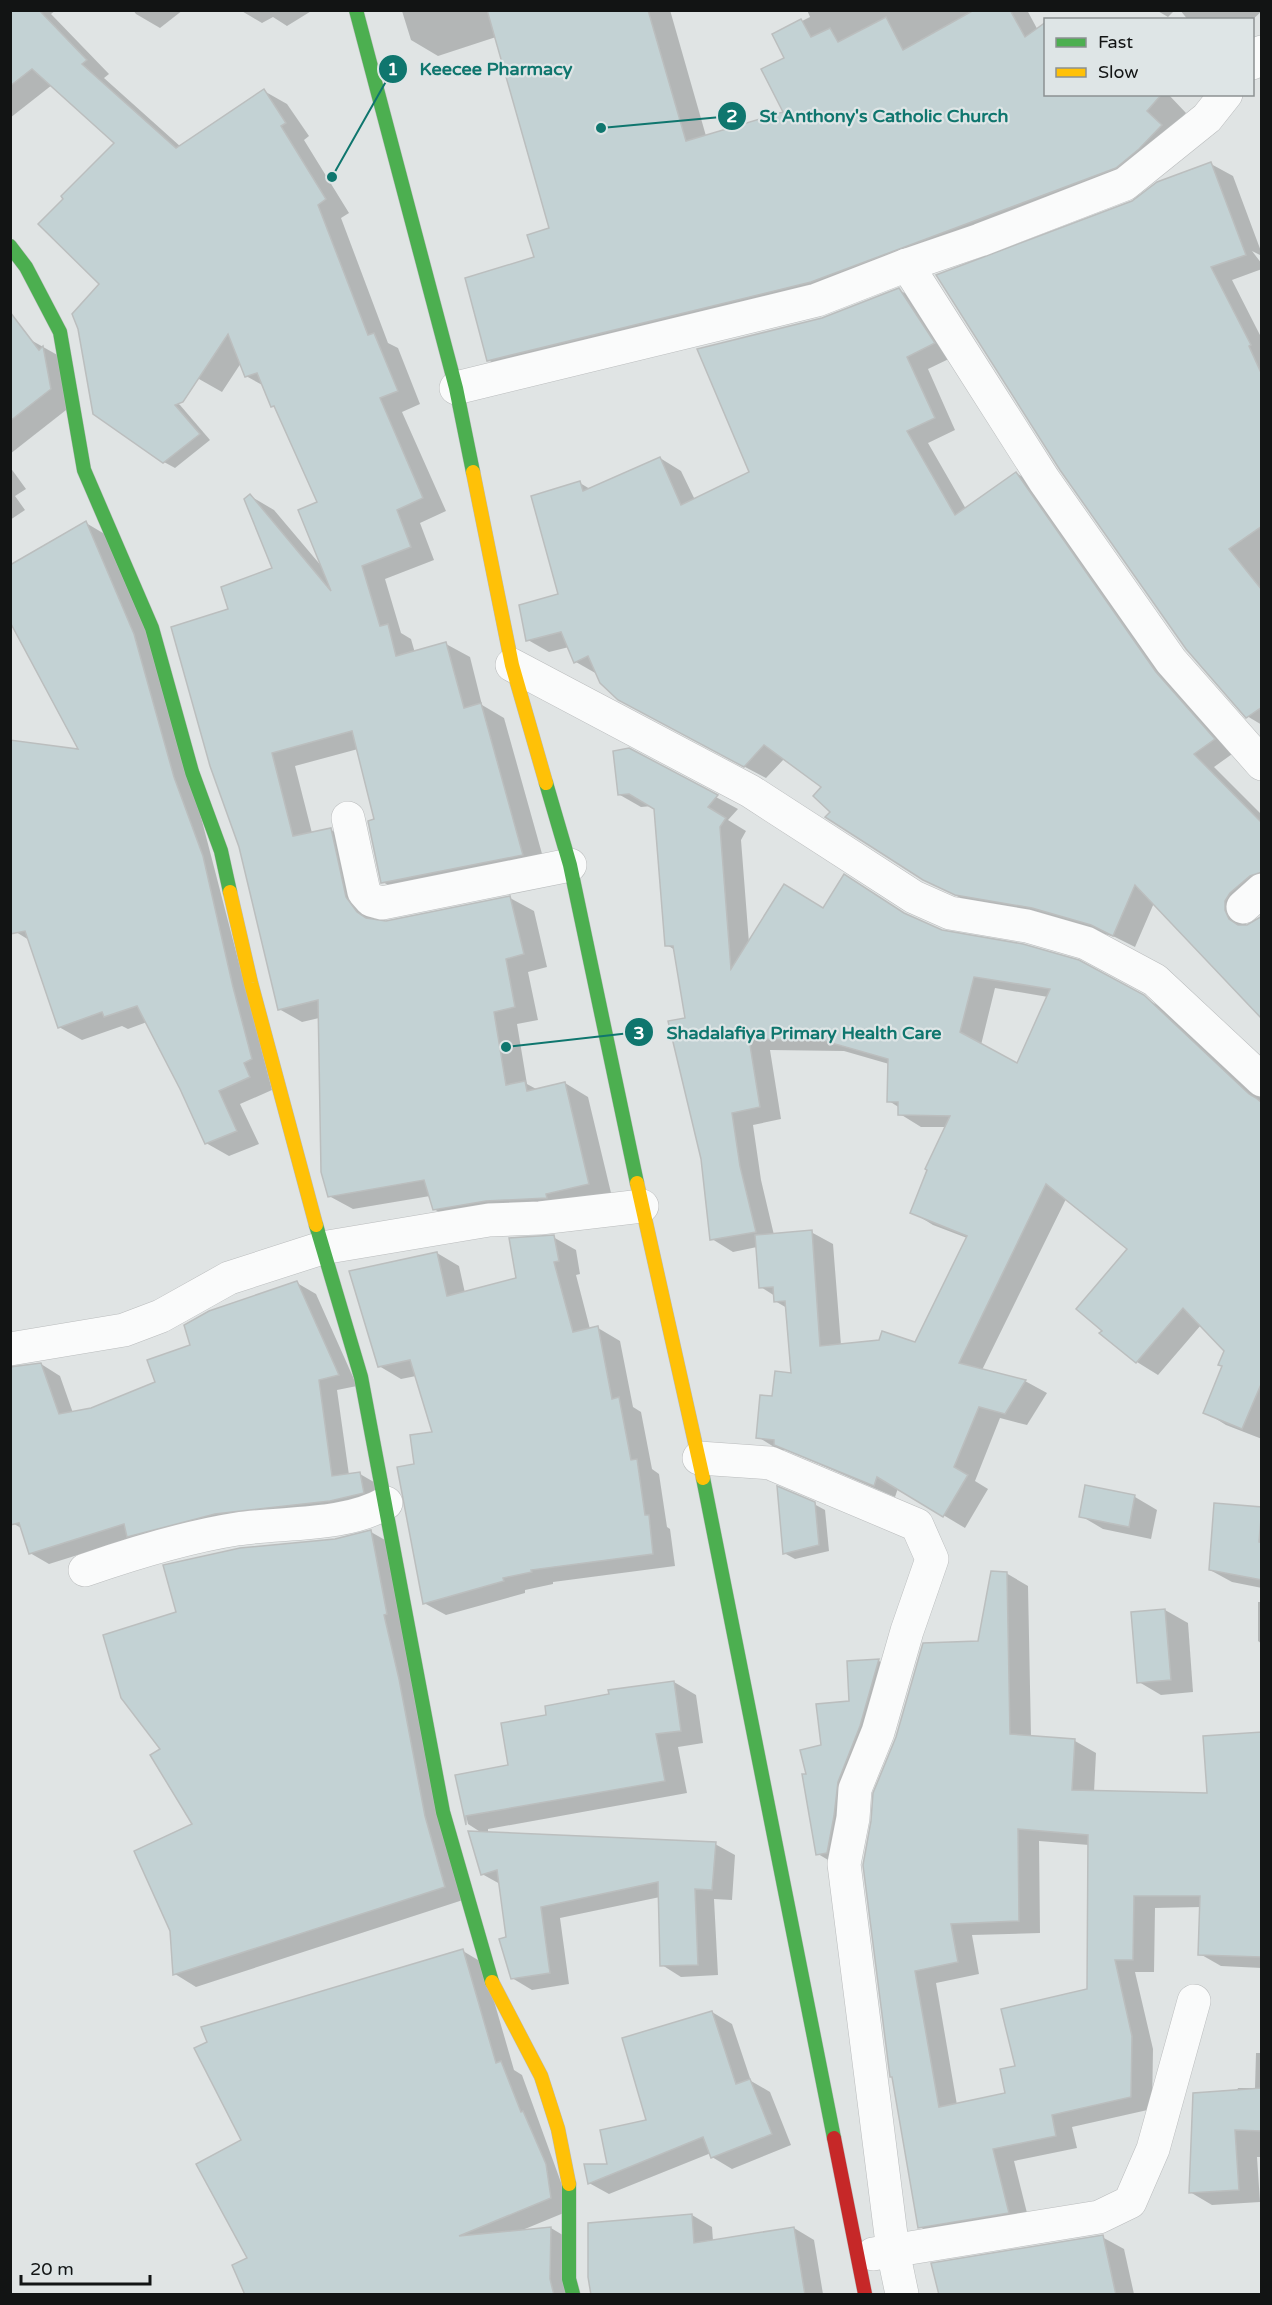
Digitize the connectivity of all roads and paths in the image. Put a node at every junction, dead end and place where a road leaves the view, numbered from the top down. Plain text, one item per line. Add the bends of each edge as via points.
1 (356, 10) edge
2 (1224, 96) edge
3 (10, 246) edge
4 (907, 265) junction
5 (456, 388) junction
6 (512, 665) junction
7 (1262, 764) edge
8 (348, 818) dead end
9 (570, 864) junction
10 (1257, 1067) edge
11 (642, 1206) junction
12 (322, 1248) junction
13 (10, 1349) edge
14 (699, 1458) junction
15 (386, 1503) junction
16 (85, 1570) dead end
17 (1194, 2001) dead end
18 (893, 2251) junction
19 (859, 2257) junction
20 (573, 2295) edge
21 (866, 2295) edge
22 (902, 2295) edge

1 - 5 street
2 - 4 street via 1207,118 1125,184
3 - 12 street via 26,267 60,332 84,470 152,628 192,772 221,851 251,982
4 - 5 street via 817,300
4 - 7 street via 1044,480 1171,662
5 - 6 street
6 - 9 street
6 - 10 street via 750,791 914,897 950,913 1027,926 1086,943 1155,980
8 - 9 street via 364,892 371,900 382,903
9 - 11 street
11 - 12 street via 489,1220
11 - 14 street
12 - 13 street via 229,1278 161,1316 124,1330
12 - 15 street via 361,1377
14 - 18 street via 770,1463 917,1525 932,1559 878,1732 855,1790 844,1864
14 - 19 street
15 - 16 street via 369,1512 237,1529
15 - 20 street via 443,1812 492,1983 541,2076 558,2129 570,2191 569,2279
17 - 18 street via 1154,2149 1130,2202 1099,2217
18 - 19 street
18 - 22 street
19 - 21 street

